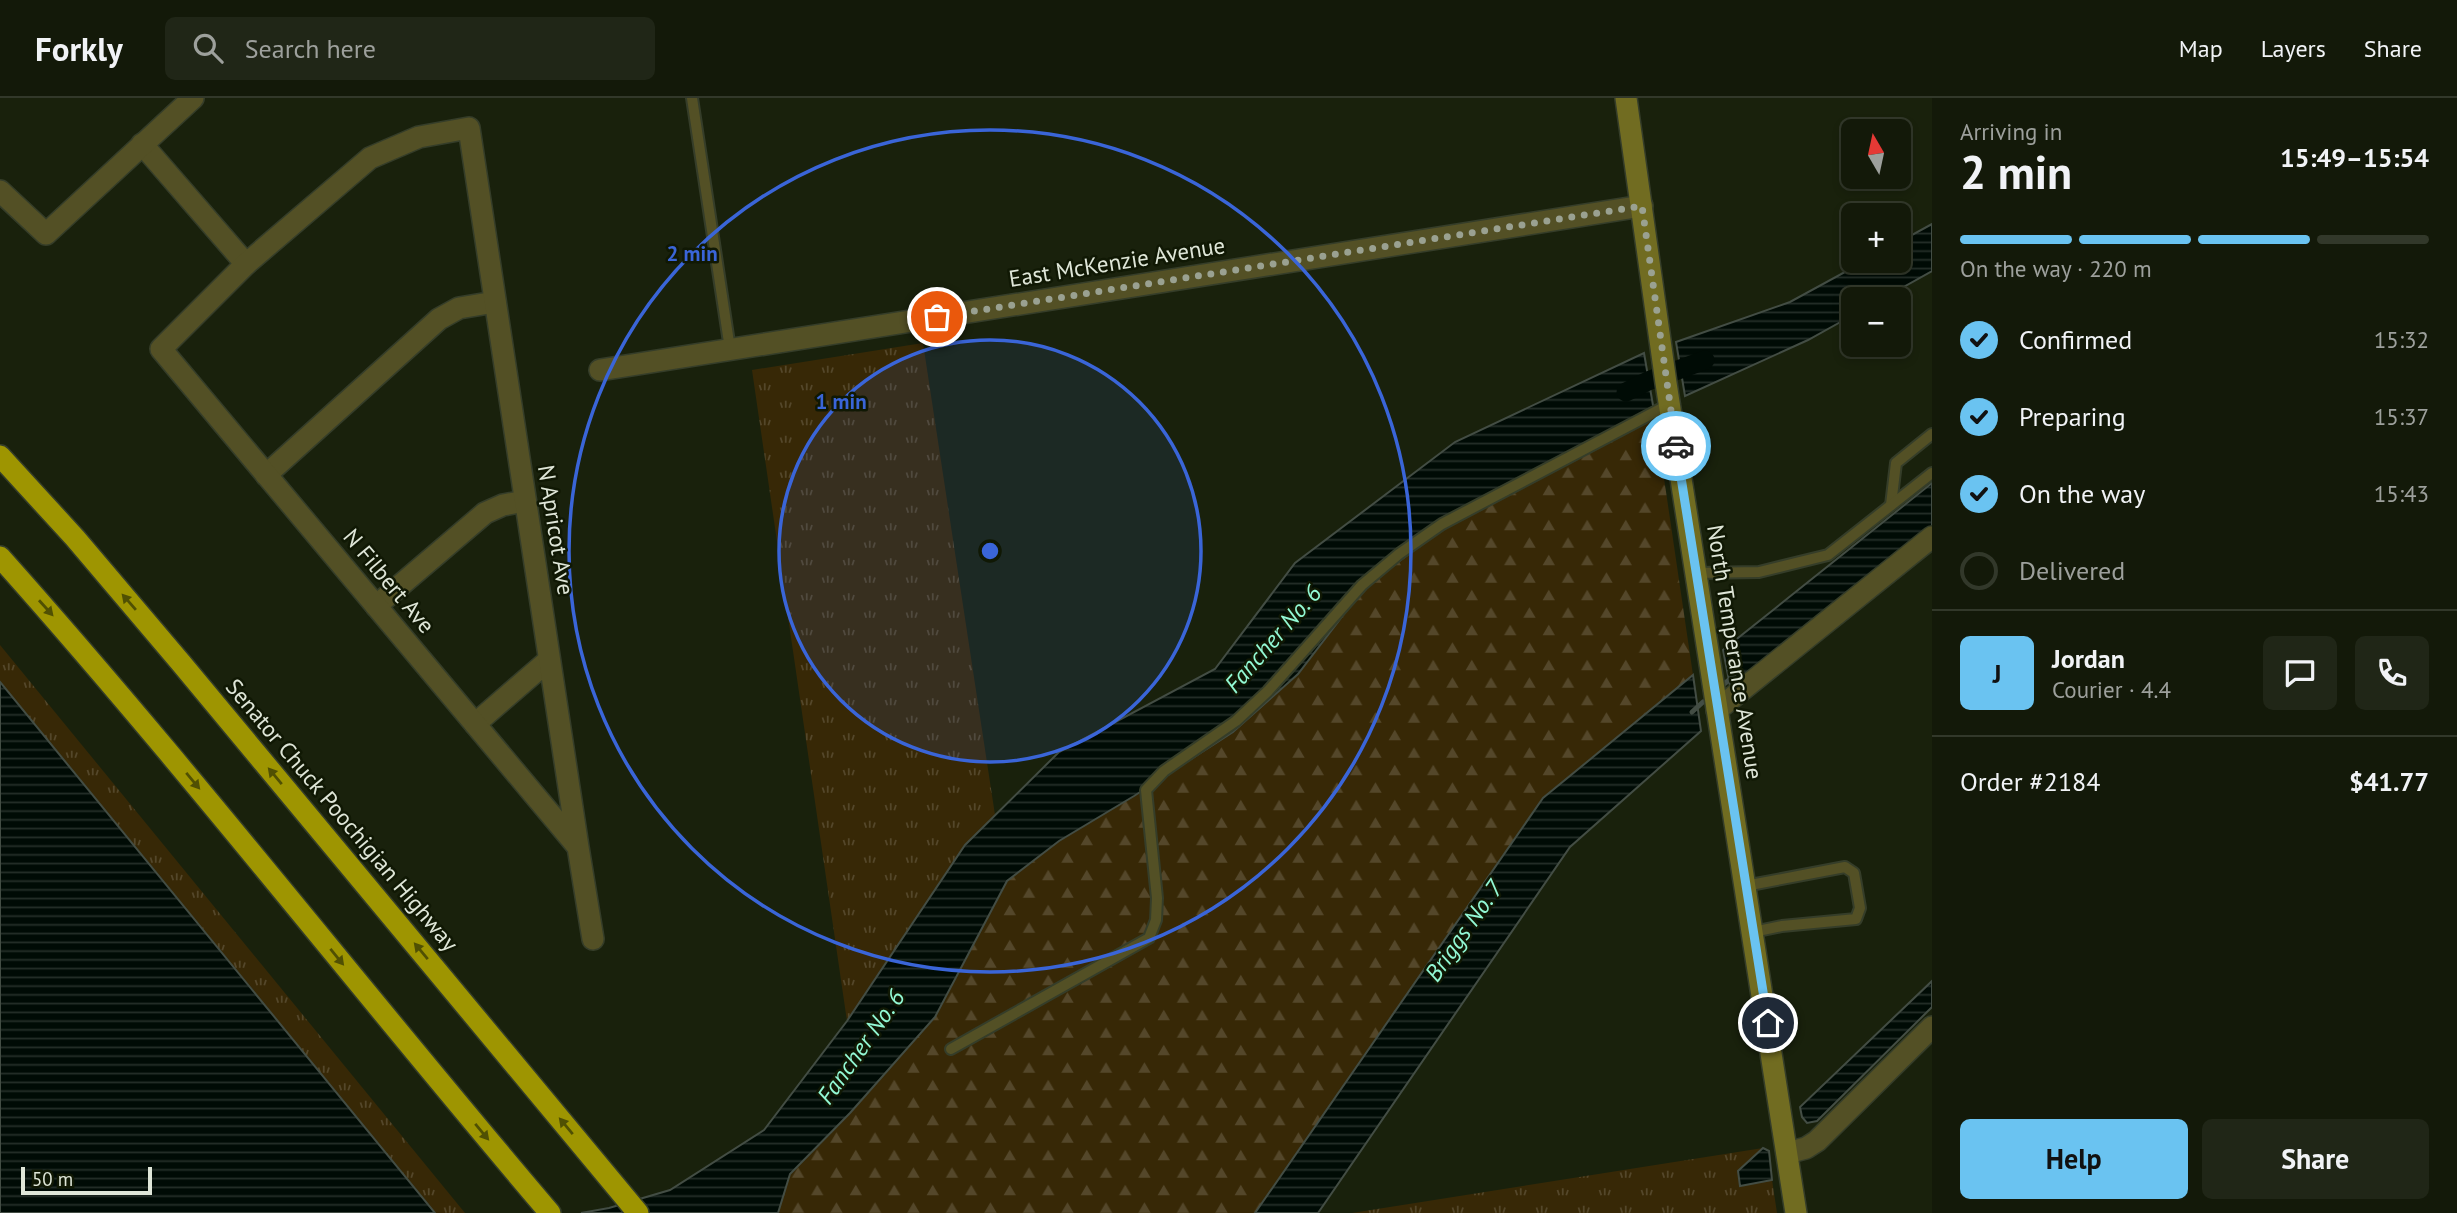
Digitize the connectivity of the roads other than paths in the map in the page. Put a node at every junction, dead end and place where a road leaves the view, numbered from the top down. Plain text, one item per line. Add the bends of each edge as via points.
1 (193, 98) edge
2 (692, 98) edge
3 (1626, 98) edge
4 (142, 144) junction
5 (0, 191) edge
6 (1642, 206) junction
7 (246, 264) junction
8 (495, 302) junction
9 (730, 349) junction
10 (600, 370) dead end
11 (1670, 404) junction
12 (1932, 434) edge
13 (0, 456) edge
14 (1932, 473) edge
15 (266, 475) junction
16 (525, 501) junction
17 (1891, 505) junction
18 (1932, 537) edge
19 (0, 557) edge
20 (1696, 573) junction
21 (376, 606) junction
22 (549, 660) junction
23 (1717, 710) junction
24 (475, 724) junction
25 (578, 847) junction
26 (1745, 886) junction
27 (1753, 932) junction
28 (593, 939) dead end
29 (1932, 1027) edge
30 (951, 1049) dead end
31 (1787, 1153) junction
32 (550, 1213) edge
33 (638, 1213) edge
34 (1796, 1213) edge

1 - 4 street
2 - 9 lane
3 - 6 main road, North Temperance Avenue
4 - 5 street via 46,234
4 - 7 street
6 - 9 street, East McKenzie Avenue
6 - 11 main road, North Temperance Avenue
7 - 8 street, N Apricot Ave via 369,158 419,137 469,128
7 - 15 street, N Filbert Ave via 161,349
8 - 15 street via 459,308 439,319
8 - 16 street, N Apricot Ave
9 - 10 street, East McKenzie Avenue
11 - 20 main road, North Temperance Avenue
11 - 30 lane via 1442,524 1362,585 1236,722 1164,771 1146,790 1157,898 1149,938
12 - 17 lane via 1896,463
33 -> 13 highway, Senator Chuck Poochigian Highway via 181,663
14 - 17 lane
15 - 21 street, N Filbert Ave
16 - 21 street via 485,513
16 - 22 street, N Apricot Ave
17 - 20 lane via 1828,555 1759,572
18 - 23 street
19 -> 32 highway via 208,798
20 - 23 main road, North Temperance Avenue
21 - 24 street, N Filbert Ave
22 - 24 street
22 - 25 street, N Apricot Ave
23 - 26 main road, North Temperance Avenue
24 - 25 street, N Filbert Ave
25 - 28 street, N Apricot Ave
26 - 27 main road, North Temperance Avenue
26 - 27 lane via 1845,867 1854,873 1860,908 1856,919
27 - 31 main road, North Temperance Avenue
29 - 31 street via 1817,1142
31 - 34 main road, North Temperance Avenue

